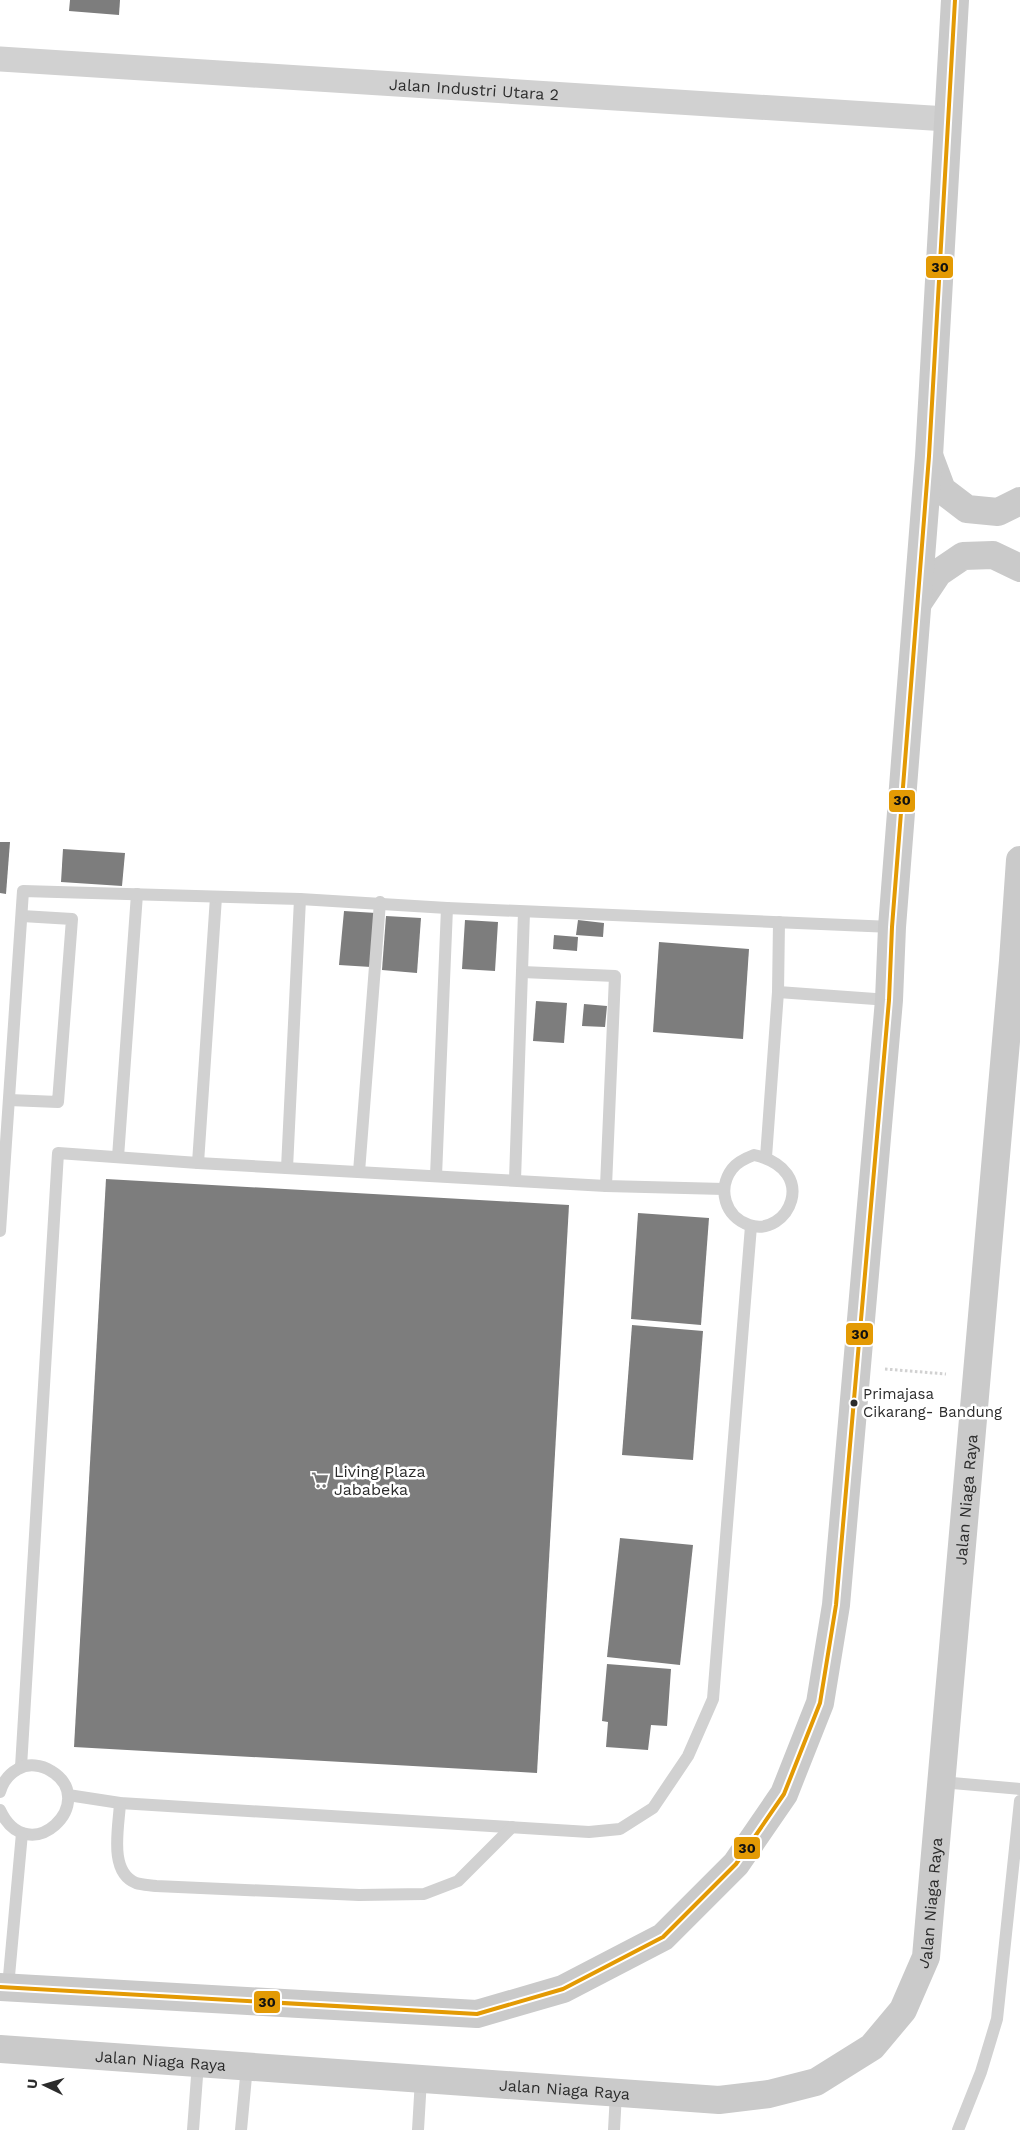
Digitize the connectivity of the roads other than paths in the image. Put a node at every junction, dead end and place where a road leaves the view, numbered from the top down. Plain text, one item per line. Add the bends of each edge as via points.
1 (955, 0) edge
2 (0, 59) edge
3 (948, 119) junction
4 (929, 456) junction
5 (1020, 501) edge
6 (1020, 568) edge
7 (917, 604) junction
8 (1020, 860) edge
9 (137, 894) junction
10 (216, 897) junction
11 (300, 899) junction
12 (380, 902) junction
13 (447, 908) junction
14 (524, 912) junction
15 (22, 916) junction
16 (779, 922) junction
17 (892, 927) junction
18 (1017, 961) edge
19 (522, 972) junction
20 (778, 992) junction
21 (888, 1000) junction
22 (1014, 1013) edge
23 (9, 1100) junction
24 (118, 1157) junction
25 (766, 1157) junction
26 (198, 1163) junction
27 (287, 1168) junction
28 (359, 1172) junction
29 (436, 1176) junction
30 (515, 1180) junction
31 (606, 1186) junction
32 (724, 1189) junction
33 (751, 1226) junction
34 (0, 1231) edge
35 (21, 1767) junction
36 (941, 1782) junction
37 (1020, 1789) edge
38 (0, 1792) edge
39 (68, 1795) junction
40 (1020, 1801) edge
41 (120, 1803) junction
42 (0, 1810) edge
43 (512, 1827) junction
44 (22, 1833) junction
45 (4, 1987) edge
46 (0, 2049) edge
47 (198, 2063) junction
48 (247, 2066) junction
49 (421, 2079) junction
50 (616, 2093) junction
51 (193, 2130) edge
52 (242, 2130) edge
53 (418, 2130) edge
54 (614, 2130) edge
55 (958, 2130) edge

1 - 3 main road
2 - 3 street, Jalan Industri Utara 2
3 - 4 main road
4 - 5 main road via 942,490 967,509 998,512
4 - 7 main road
6 - 7 main road via 993,555 963,556 938,573
7 - 17 main road
8 - 18 main road, Jalan Niaga Raya
9 - 10 lane
9 - 15 lane via 23,890
9 - 24 lane
10 - 11 lane
10 - 26 lane
11 - 12 lane
11 - 27 lane
12 - 13 lane
12 - 28 lane
13 - 14 lane
13 - 29 lane
14 - 16 lane
14 - 19 lane
15 - 23 lane
15 - 23 lane via 72,919 58,1102
16 - 17 lane
16 - 20 lane
17 - 21 main road
18 - 22 main road, Jalan Niaga Raya
19 - 30 lane
19 - 31 lane via 615,976
20 - 21 lane
20 - 25 lane
21 - 45 main road via 836,1605 820,1703 784,1794 736,1864 663,1937 563,1989 477,2014
22 - 36 main road, Jalan Niaga Raya
23 - 34 lane
24 - 26 lane
24 - 35 lane via 58,1153
25 - 32 lane via 754,1155 738,1164 726,1177
25 - 33 lane via 777,1162 789,1176 790,1204 775,1222
26 - 27 lane
27 - 28 lane
28 - 29 lane
29 - 30 lane
30 - 31 lane
31 - 32 lane
32 - 33 lane via 731,1213
33 - 43 lane via 714,1699 688,1756 652,1808 620,1829 589,1832
35 - 38 lane via 10,1774
35 - 39 lane via 34,1765 52,1771 58,1775
36 - 37 lane
36 - 50 main road, Jalan Niaga Raya via 926,1957 903,2010 872,2047 816,2082 769,2094 719,2100
39 - 41 lane
39 - 44 lane via 67,1807 55,1827 45,1833
40 - 55 lane via 997,2019
41 - 43 lane
41 - 43 lane via 118,1851 122,1872 136,1883 156,1886 359,1895 424,1894 458,1881
42 - 44 lane via 12,1828
44 - 45 lane
46 - 47 main road, Jalan Niaga Raya
47 - 48 main road, Jalan Niaga Raya
47 - 51 lane
48 - 49 main road, Jalan Niaga Raya
48 - 52 lane
49 - 50 main road, Jalan Niaga Raya
49 - 53 lane
50 - 54 lane

